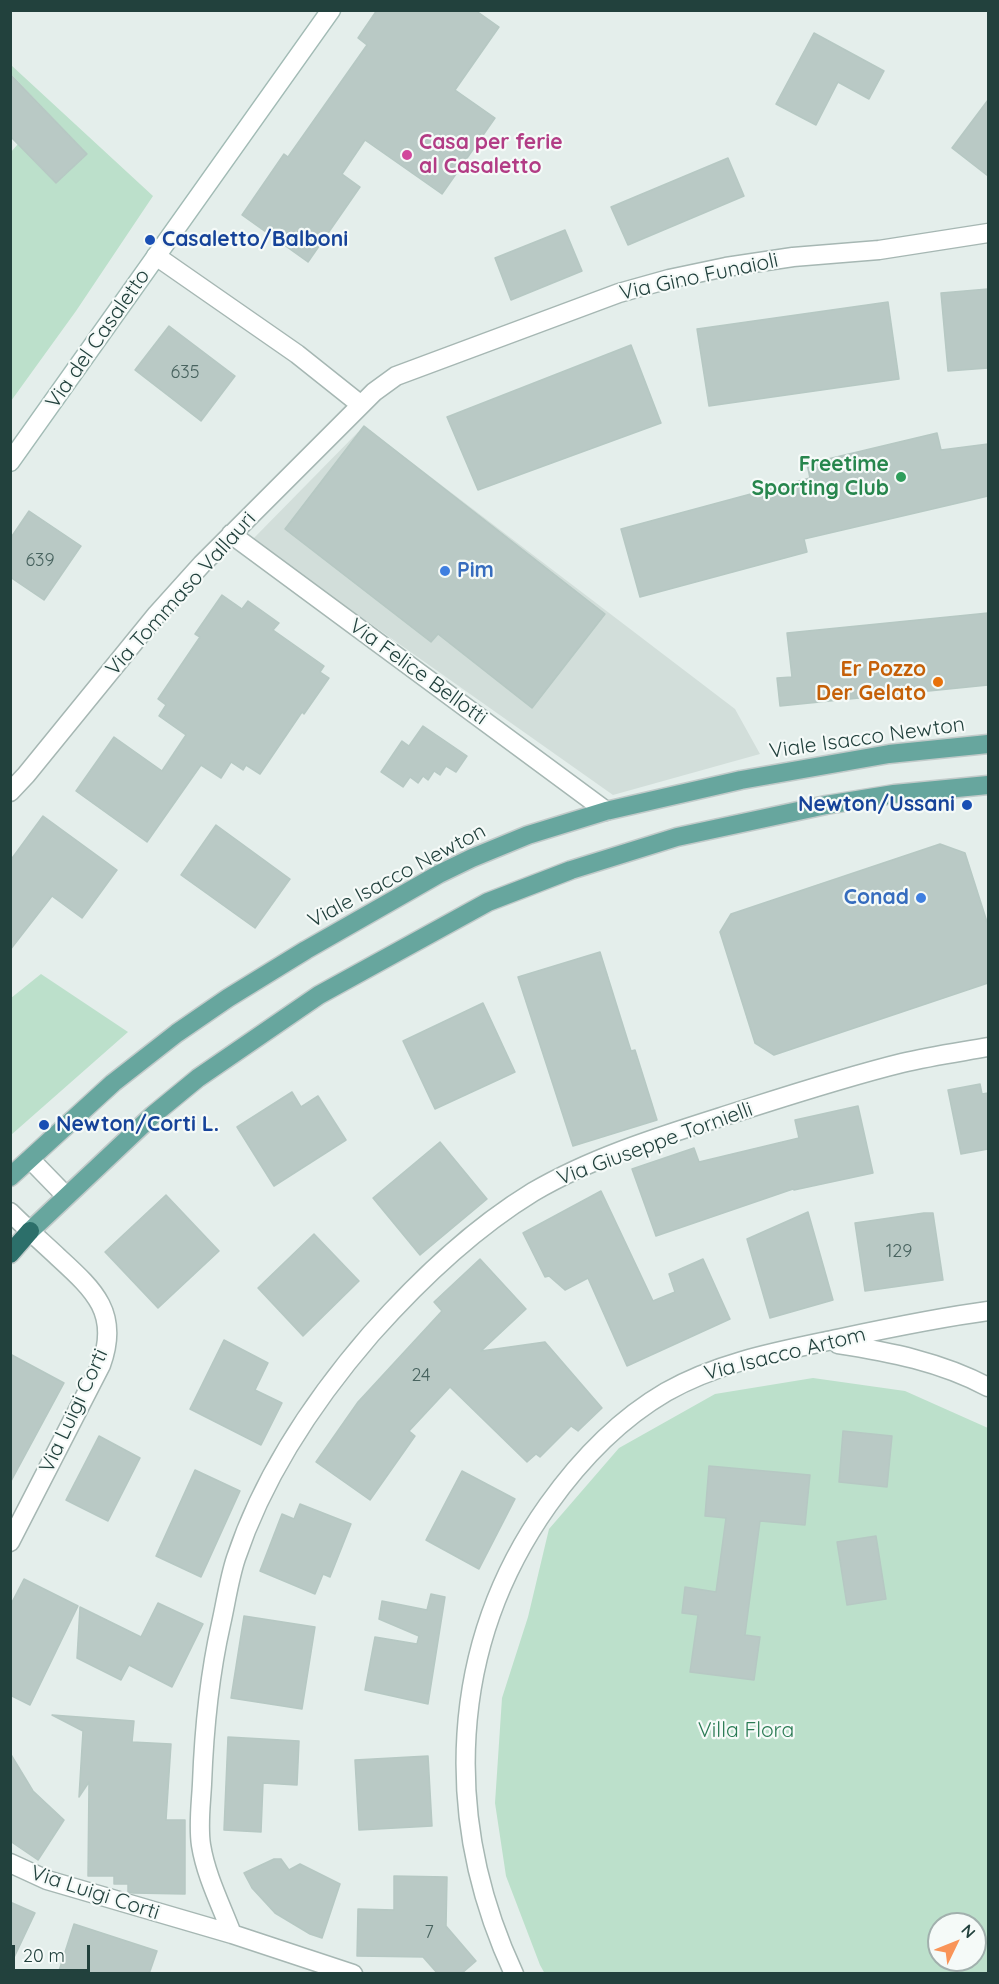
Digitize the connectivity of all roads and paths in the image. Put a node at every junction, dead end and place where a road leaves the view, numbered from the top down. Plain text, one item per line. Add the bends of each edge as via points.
1 (332, 10) edge
2 (988, 233) edge
3 (156, 256) junction
4 (361, 405) junction
5 (10, 462) edge
6 (231, 534) junction
7 (988, 744) edge
8 (988, 785) edge
9 (10, 792) edge
10 (606, 811) junction
11 (988, 1047) edge
12 (30, 1159) junction
13 (10, 1177) edge
14 (66, 1196) junction
15 (10, 1212) edge
16 (30, 1231) junction
17 (10, 1254) edge
18 (988, 1311) edge
19 (824, 1342) junction
20 (988, 1387) edge
21 (10, 1542) edge
22 (10, 1863) edge
23 (232, 1934) junction
24 (352, 1974) edge
25 (514, 1974) edge

1 - 3 street, Via del Casaletto
2 - 4 street, Via Gino Funaioli via 879,250 793,257 669,279 619,293 413,369 384,384
3 - 4 street via 297,354
3 - 5 street, Via del Casaletto
4 - 6 street, Via Tommaso Vallauri
6 - 9 street, Via Tommaso Vallauri via 157,614
6 - 10 street, Via Felice Bellotti
7 - 10 main road, Viale Isacco Newton via 781,771
8 - 14 main road via 826,804 677,837 571,870 489,902 351,976 273,1026 176,1095
10 - 12 main road, Viale Isacco Newton via 528,835 472,858 306,950 151,1051
11 - 23 street, Via Giuseppe Tornielli via 904,1063 788,1096 683,1129 579,1169 483,1226 405,1296 357,1350 315,1404 269,1482 236,1560 217,1641 208,1691 200,1834 210,1877
12 - 13 main road, Viale Isacco Newton
12 - 14 street
14 - 16 main road
15 - 16 street
16 - 17 highway
16 - 21 street, Via Luigi Corti via 96,1294 108,1333 101,1365
18 - 19 street, Via Isacco Artom
19 - 20 street via 917,1358
19 - 25 street, Via Isacco Artom via 724,1366 667,1392 638,1411 602,1440 571,1473 532,1528 508,1571 491,1611 472,1687 465,1788 479,1876
22 - 23 street, Via Luigi Corti via 47,1880
23 - 24 street, Via Luigi Corti

